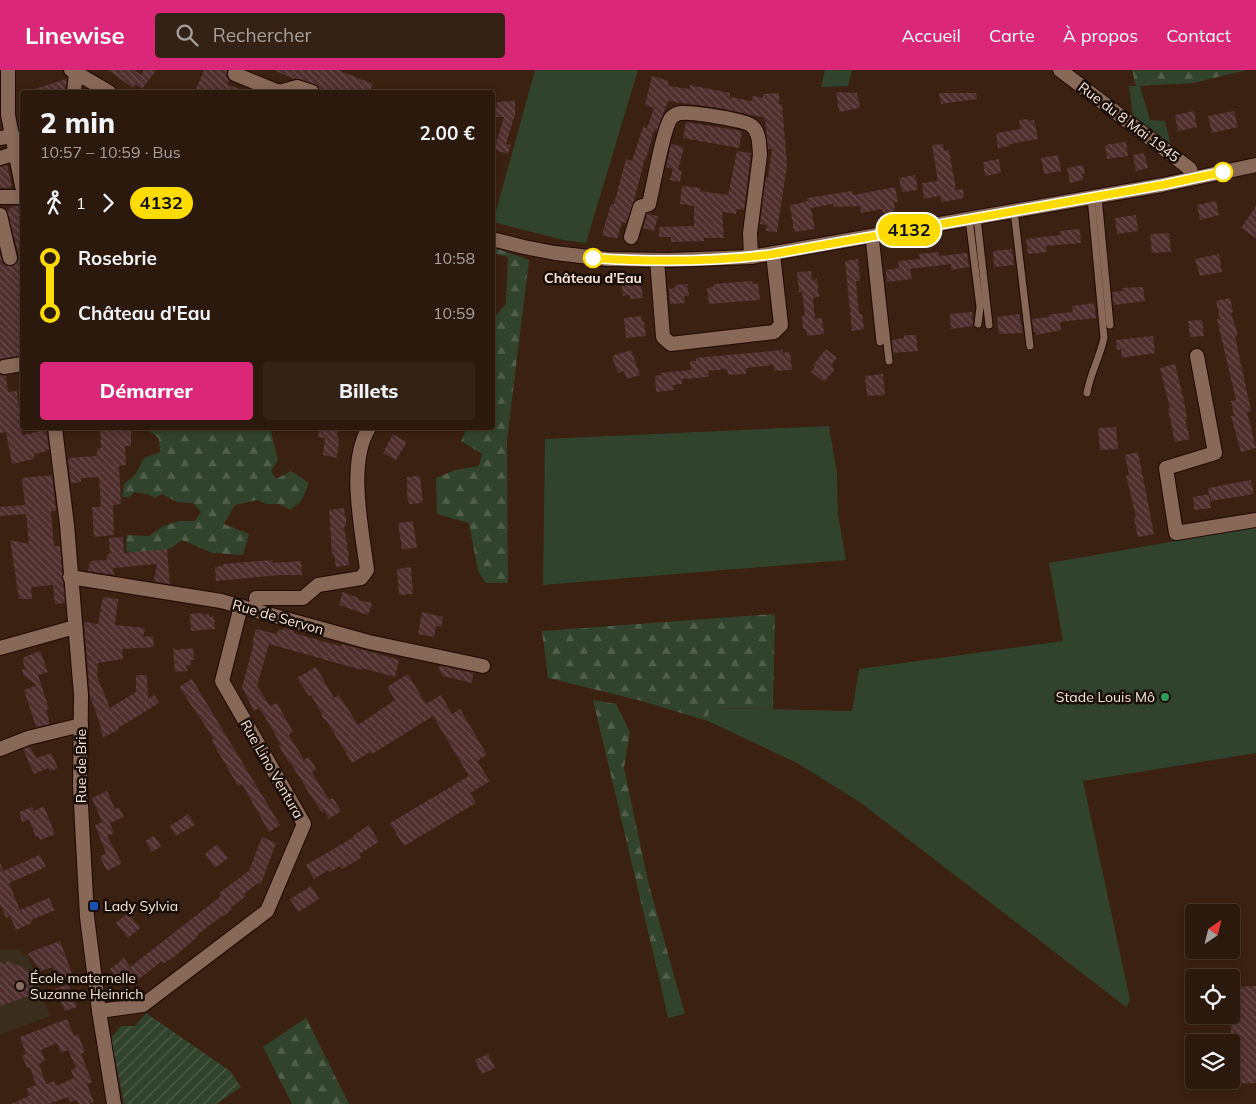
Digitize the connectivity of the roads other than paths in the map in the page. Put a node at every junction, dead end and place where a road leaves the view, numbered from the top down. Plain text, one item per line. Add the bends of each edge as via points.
1 (236, 70) edge
2 (1060, 70) edge
3 (73, 71) edge
4 (8, 72) edge
5 (74, 90) edge
6 (106, 90) edge
7 (274, 90) edge
8 (288, 90) edge
9 (307, 90) edge
10 (7, 137) edge
11 (16, 154) junction
12 (0, 158) edge
13 (1256, 165) edge
14 (20, 175) edge
15 (1193, 178) junction
16 (20, 197) edge
17 (1095, 197) junction
18 (2, 201) edge
19 (1014, 211) junction
20 (0, 215) edge
21 (973, 218) junction
22 (872, 236) junction
23 (631, 237) dead end
24 (495, 239) edge
25 (773, 254) junction
26 (751, 257) junction
27 (10, 258) dead end
28 (657, 260) junction
29 (978, 324) dead end
30 (1110, 324) dead end
31 (989, 326) dead end
32 (880, 342) dead end
33 (1030, 346) dead end
34 (1197, 356) dead end
35 (889, 361) dead end
36 (20, 364) edge
37 (4, 367) dead end
38 (1087, 393) dead end
39 (55, 430) edge
40 (368, 430) edge
41 (1256, 520) edge
42 (70, 577) junction
43 (256, 598) dead end
44 (241, 606) junction
45 (75, 627) junction
46 (0, 648) edge
47 (483, 666) dead end
48 (81, 725) junction
49 (0, 749) edge
50 (98, 1011) junction
51 (114, 1104) edge

1 - 7 street via 235,74
2 - 15 street, Rue du 8 Mai 1945 via 1186,165
3 - 5 street
3 - 6 street
4 - 10 street via 16,122
8 - 9 street via 297,86
10 - 11 street
11 - 12 street
11 - 14 street
13 - 15 street
15 - 17 street
16 - 18 street
17 - 19 street
17 - 30 lane
17 - 38 lane via 1104,338
19 - 21 street
19 - 33 lane
20 - 27 street
21 - 22 street
21 - 29 lane via 980,307
21 - 31 lane
22 - 25 street
22 - 32 lane
22 - 35 lane
23 - 26 street via 640,207 649,204 672,118 680,113 746,122 755,130 759,149 750,233
24 - 28 street via 579,257
25 - 26 street
25 - 28 street via 781,325 774,332 671,344 663,338
26 - 28 street
34 - 41 street via 1215,453 1166,468 1176,533
36 - 37 street
39 - 42 street, Rue de Brie
40 - 43 street via 362,439 356,476 367,570 361,578 318,586 303,598
42 - 44 street, Rue de Servon
42 - 45 street, Rue de Brie
44 - 47 street, Rue de Servon via 369,642
44 - 50 street, Rue Lino Ventura via 222,681 304,824 267,911 143,1005
45 - 46 street
45 - 48 street, Rue de Brie
48 - 49 street via 28,738
48 - 50 street, Rue de Brie via 82,863
50 - 51 street, Rue de Brie

